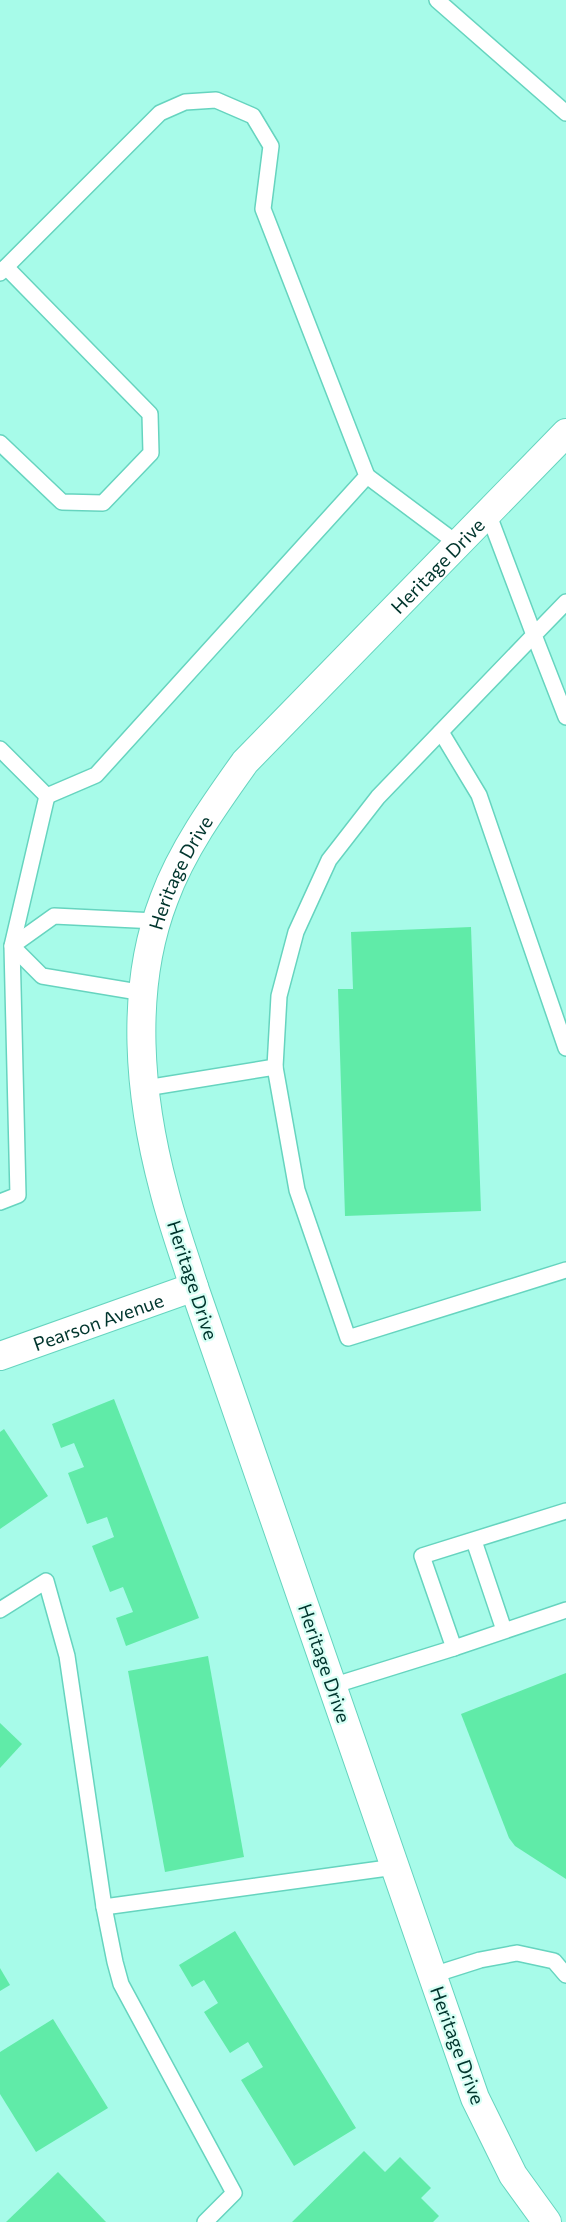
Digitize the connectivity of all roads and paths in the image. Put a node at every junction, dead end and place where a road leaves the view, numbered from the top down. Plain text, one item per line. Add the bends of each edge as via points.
1 (437, 0) edge
2 (566, 112) edge
3 (3, 270) edge
4 (566, 432) edge
5 (0, 443) edge
6 (367, 476) junction
7 (488, 513) junction
8 (458, 544) junction
9 (566, 602) edge
10 (534, 635) junction
11 (566, 717) edge
12 (441, 732) junction
13 (0, 749) edge
14 (47, 796) junction
15 (156, 921) junction
16 (12, 946) junction
17 (144, 993) junction
18 (566, 1048) edge
19 (275, 1067) junction
20 (146, 1088) junction
21 (0, 1202) edge
22 (566, 1270) edge
23 (194, 1287) junction
24 (0, 1356) edge
25 (566, 1511) edge
26 (474, 1540) junction
27 (0, 1610) edge
28 (566, 1610) edge
29 (504, 1630) junction
30 (454, 1648) junction
31 (332, 1686) junction
32 (395, 1867) junction
33 (104, 1907) junction
34 (433, 1975) junction
35 (566, 1975) edge
36 (538, 2218) edge
37 (205, 2222) edge

1 - 2 lane
3 - 5 lane via 150,414 151,453 103,503 62,502
3 - 6 lane via 160,113 185,102 216,100 253,116 271,146 263,209
4 - 7 street, Heritage Drive
6 - 8 lane
6 - 14 lane via 96,775
7 - 8 street, Heritage Drive
7 - 10 lane
8 - 15 street, Heritage Drive via 245,762 202,824 164,896
9 - 10 lane
10 - 11 lane
10 - 12 lane
12 - 18 lane via 480,795
12 - 19 lane via 378,797 329,860 296,932 279,996
13 - 14 lane
14 - 16 lane
15 - 16 lane via 54,916
15 - 17 street, Heritage Drive
16 - 17 lane via 42,976
16 - 21 lane via 18,1195
17 - 20 street, Heritage Drive via 140,1040
19 - 20 lane
19 - 22 lane via 297,1190 348,1338
20 - 23 street, Heritage Drive via 164,1189
23 - 24 street, Pearson Avenue
23 - 31 street, Heritage Drive
25 - 26 lane
26 - 29 lane
26 - 30 lane via 422,1556
27 - 33 lane via 46,1581 67,1656
28 - 29 lane
29 - 30 lane
30 - 31 lane
31 - 32 street, Heritage Drive
32 - 33 lane
32 - 34 street, Heritage Drive
33 - 37 lane via 114,1962 122,1984 234,2193
34 - 35 lane via 480,1960 517,1953 554,1961
34 - 36 street, Heritage Drive via 475,2098

